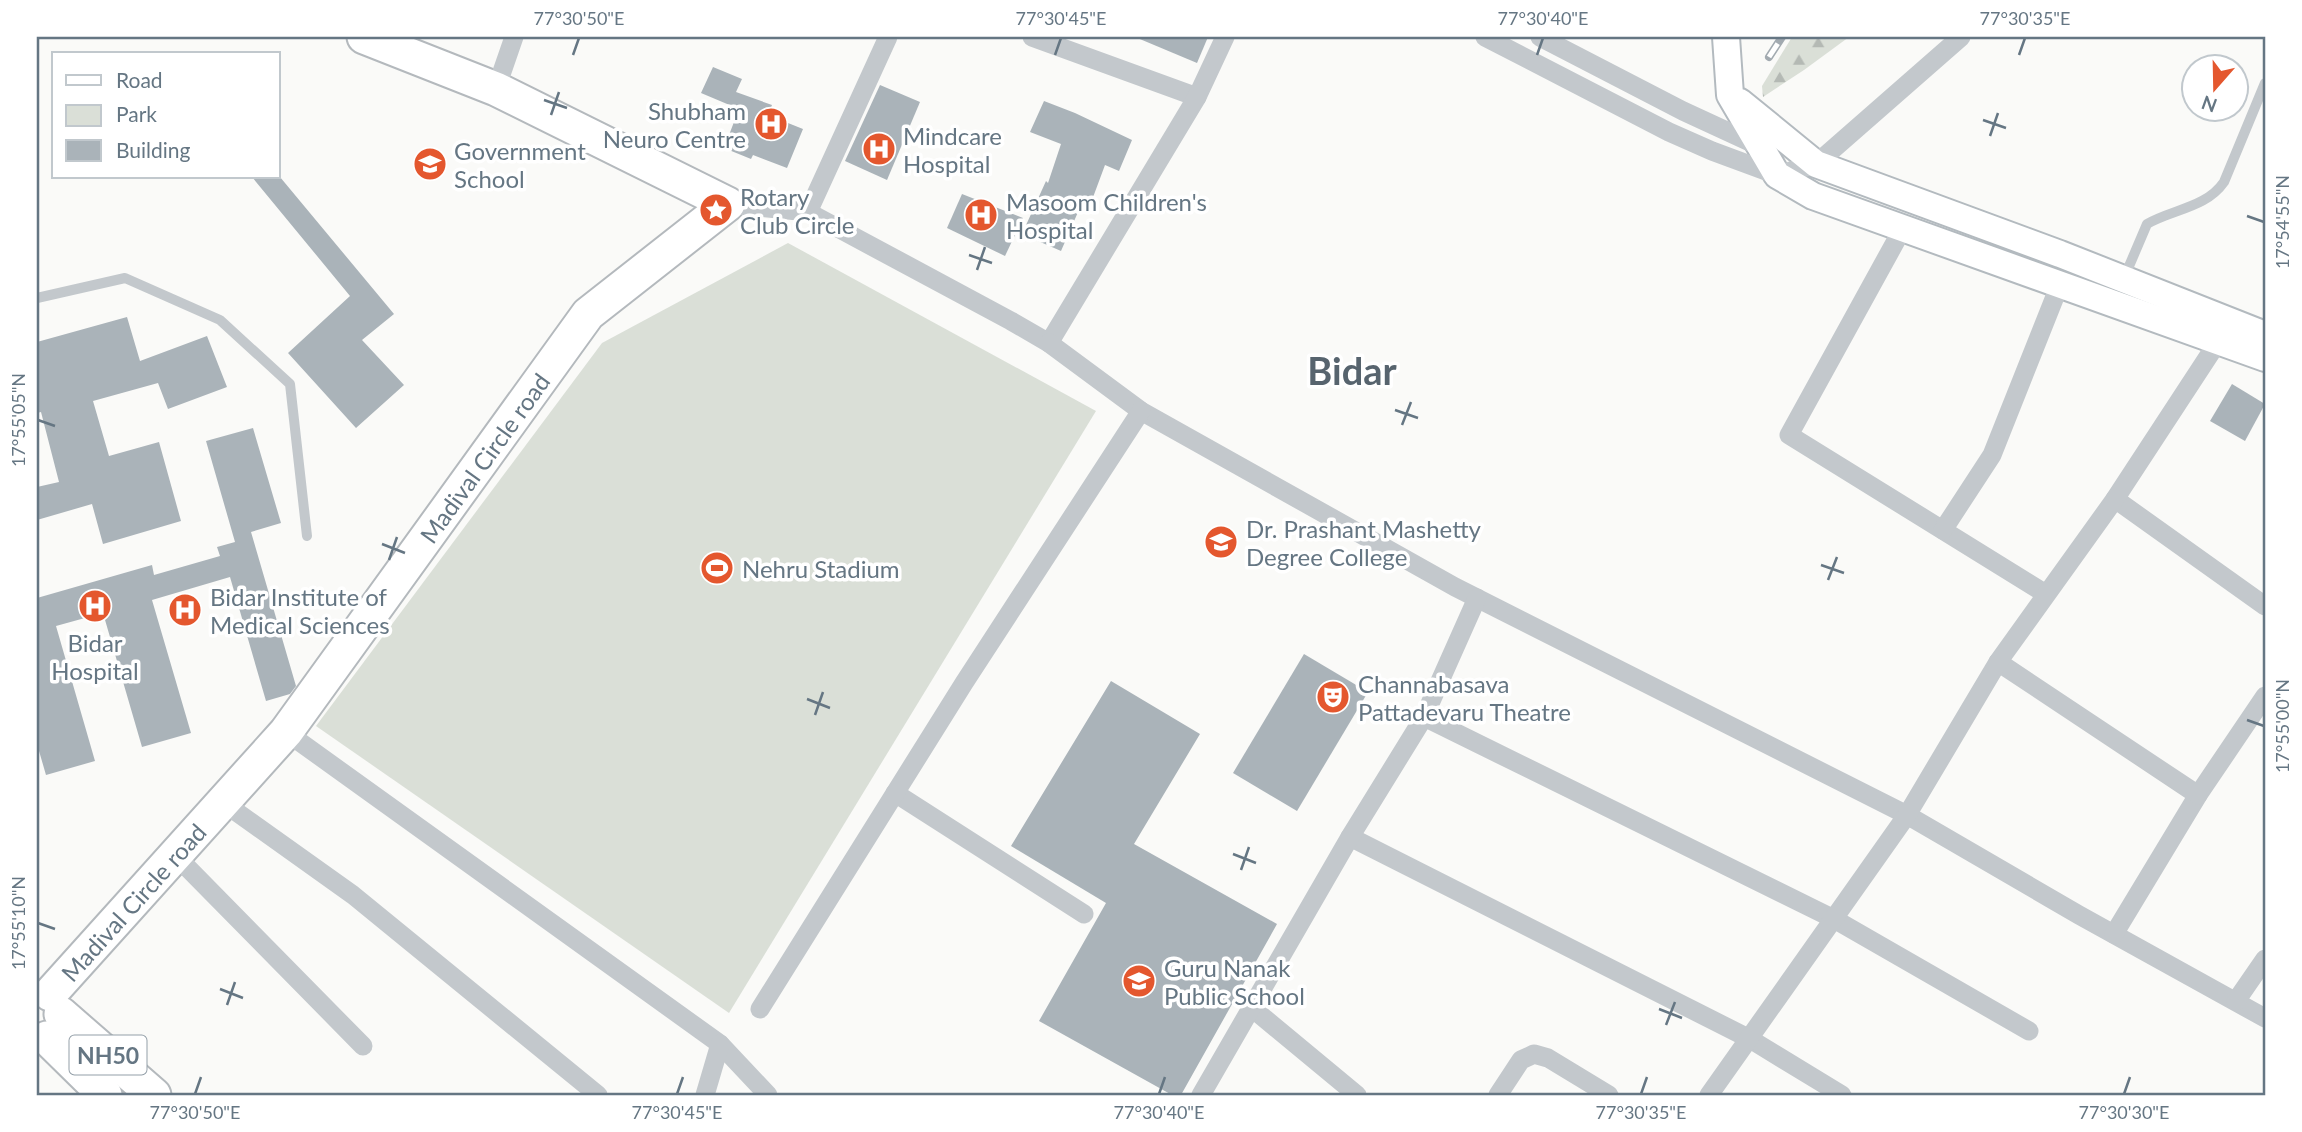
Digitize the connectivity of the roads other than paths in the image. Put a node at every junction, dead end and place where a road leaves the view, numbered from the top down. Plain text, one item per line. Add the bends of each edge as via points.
1 (364, 37) edge
2 (514, 37) edge
3 (888, 37) edge
4 (1032, 37) edge
5 (1225, 37) edge
6 (1485, 37) edge
7 (1540, 37) edge
8 (1726, 37) edge
9 (1961, 37) edge
10 (2265, 83) edge
11 (496, 89) junction
12 (1730, 95) junction
13 (1197, 97) junction
14 (1790, 142) junction
15 (1760, 148) junction
16 (1816, 164) junction
17 (1777, 175) junction
18 (728, 204) junction
19 (808, 212) junction
20 (1903, 228) junction
21 (2123, 278) junction
22 (2060, 284) junction
23 (37, 298) edge
24 (2225, 331) junction
25 (2265, 335) edge
26 (1049, 343) junction
27 (2265, 358) edge
28 (1140, 411) junction
29 (2115, 499) junction
30 (1942, 530) junction
31 (307, 536) dead end
32 (2046, 594) junction
33 (1477, 598) junction
34 (2265, 606) edge
35 (1998, 662) junction
36 (2265, 696) edge
37 (1424, 717) junction
38 (286, 732) junction
39 (895, 793) junction
40 (2198, 795) junction
41 (224, 803) junction
42 (1907, 815) junction
43 (1350, 837) junction
44 (176, 856) junction
45 (1084, 914) dead end
46 (1834, 919) junction
47 (2114, 934) junction
48 (2265, 959) edge
49 (2236, 1002) junction
50 (1252, 1008) junction
51 (760, 1009) dead end
52 (47, 1015) edge
53 (2265, 1018) edge
54 (2029, 1031) dead end
55 (1750, 1039) junction
56 (720, 1044) junction
57 (362, 1046) dead end
58 (105, 1095) edge
59 (154, 1095) edge
60 (598, 1095) edge
61 (705, 1095) edge
62 (768, 1095) edge
63 (1201, 1095) edge
64 (1357, 1095) edge
65 (1498, 1095) edge
66 (1609, 1095) edge
67 (1709, 1095) edge
68 (1842, 1095) edge

1 - 11 highway
2 - 11 street
3 - 19 street
4 - 13 street
5 - 13 street
6 - 17 street via 1669,132
7 - 15 street
8 - 12 main road
9 - 16 street
10 - 21 lane via 2216,194 2147,224
11 - 18 highway
12 - 14 main road
12 - 15 main road
13 - 26 street
14 - 15 street
14 - 16 main road
15 - 17 main road
16 - 17 street
16 - 21 main road
17 - 20 main road via 1813,196
18 - 19 street
18 - 38 highway, Madival Circle road via 588,314
19 - 26 street
20 - 22 main road
20 - 30 street via 1789,435
21 - 24 main road
22 - 24 main road
22 - 30 street via 1992,455
23 - 31 lane via 125,278 220,320 290,384
24 - 25 main road
24 - 27 main road
24 - 29 street
26 - 28 street
28 - 33 street
28 - 39 street
29 - 32 street
29 - 34 street
30 - 32 street
32 - 35 street
33 - 37 street
33 - 42 street
35 - 40 street
35 - 42 street
36 - 40 street
37 - 43 street
37 - 46 street
38 - 41 highway, Madival Circle road
38 - 56 street
39 - 45 street
39 - 51 street
40 - 47 street
41 - 44 highway, Madival Circle road
41 - 60 street via 353,895
42 - 46 street
42 - 47 street
43 - 50 street
43 - 55 street
44 - 52 highway, Madival Circle road
44 - 57 street
46 - 54 street
46 - 55 street
47 - 49 street
48 - 49 street
49 - 53 street
50 - 63 street
50 - 64 street
52 - 58 highway, NH50
52 - 59 highway, NH50
55 - 67 street
55 - 68 street
56 - 61 street
56 - 62 street
65 - 66 street via 1521,1060 1534,1054

